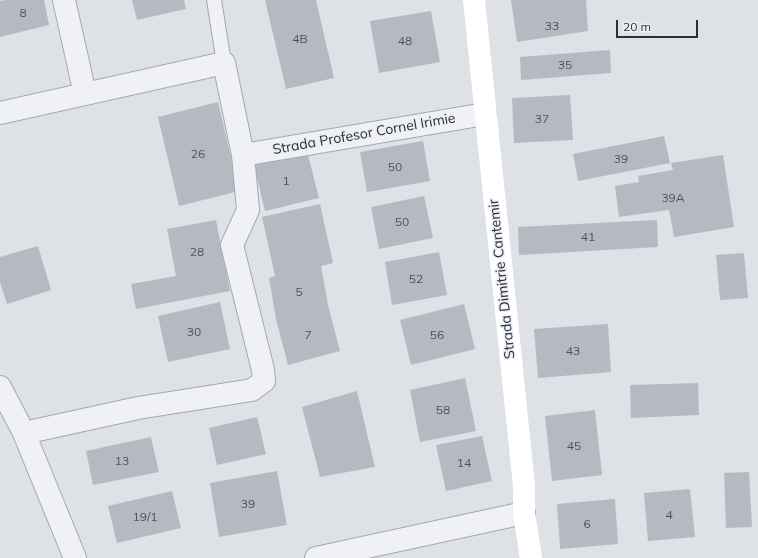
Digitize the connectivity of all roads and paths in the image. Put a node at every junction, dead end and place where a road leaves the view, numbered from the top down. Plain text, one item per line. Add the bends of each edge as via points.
1 (64, 0) edge
2 (214, 0) edge
3 (474, 0) edge
4 (224, 63) junction
5 (85, 94) junction
6 (0, 113) edge
7 (485, 114) junction
8 (243, 155) junction
9 (0, 387) edge
10 (24, 433) junction
11 (524, 513) junction
12 (75, 558) edge
13 (316, 558) edge
14 (531, 558) edge

1 - 5 street
2 - 4 lane
3 - 7 street, Strada Dimitrie Cantemir
4 - 5 street
4 - 8 street
5 - 6 street
7 - 8 street, Strada Profesor Cornel Irimie
7 - 11 street, Strada Dimitrie Cantemir via 524,486
8 - 10 street via 248,210 232,245 264,381 252,390 138,408
9 - 10 street
10 - 12 street
11 - 13 street
11 - 14 street, Strada Dimitrie Cantemir

